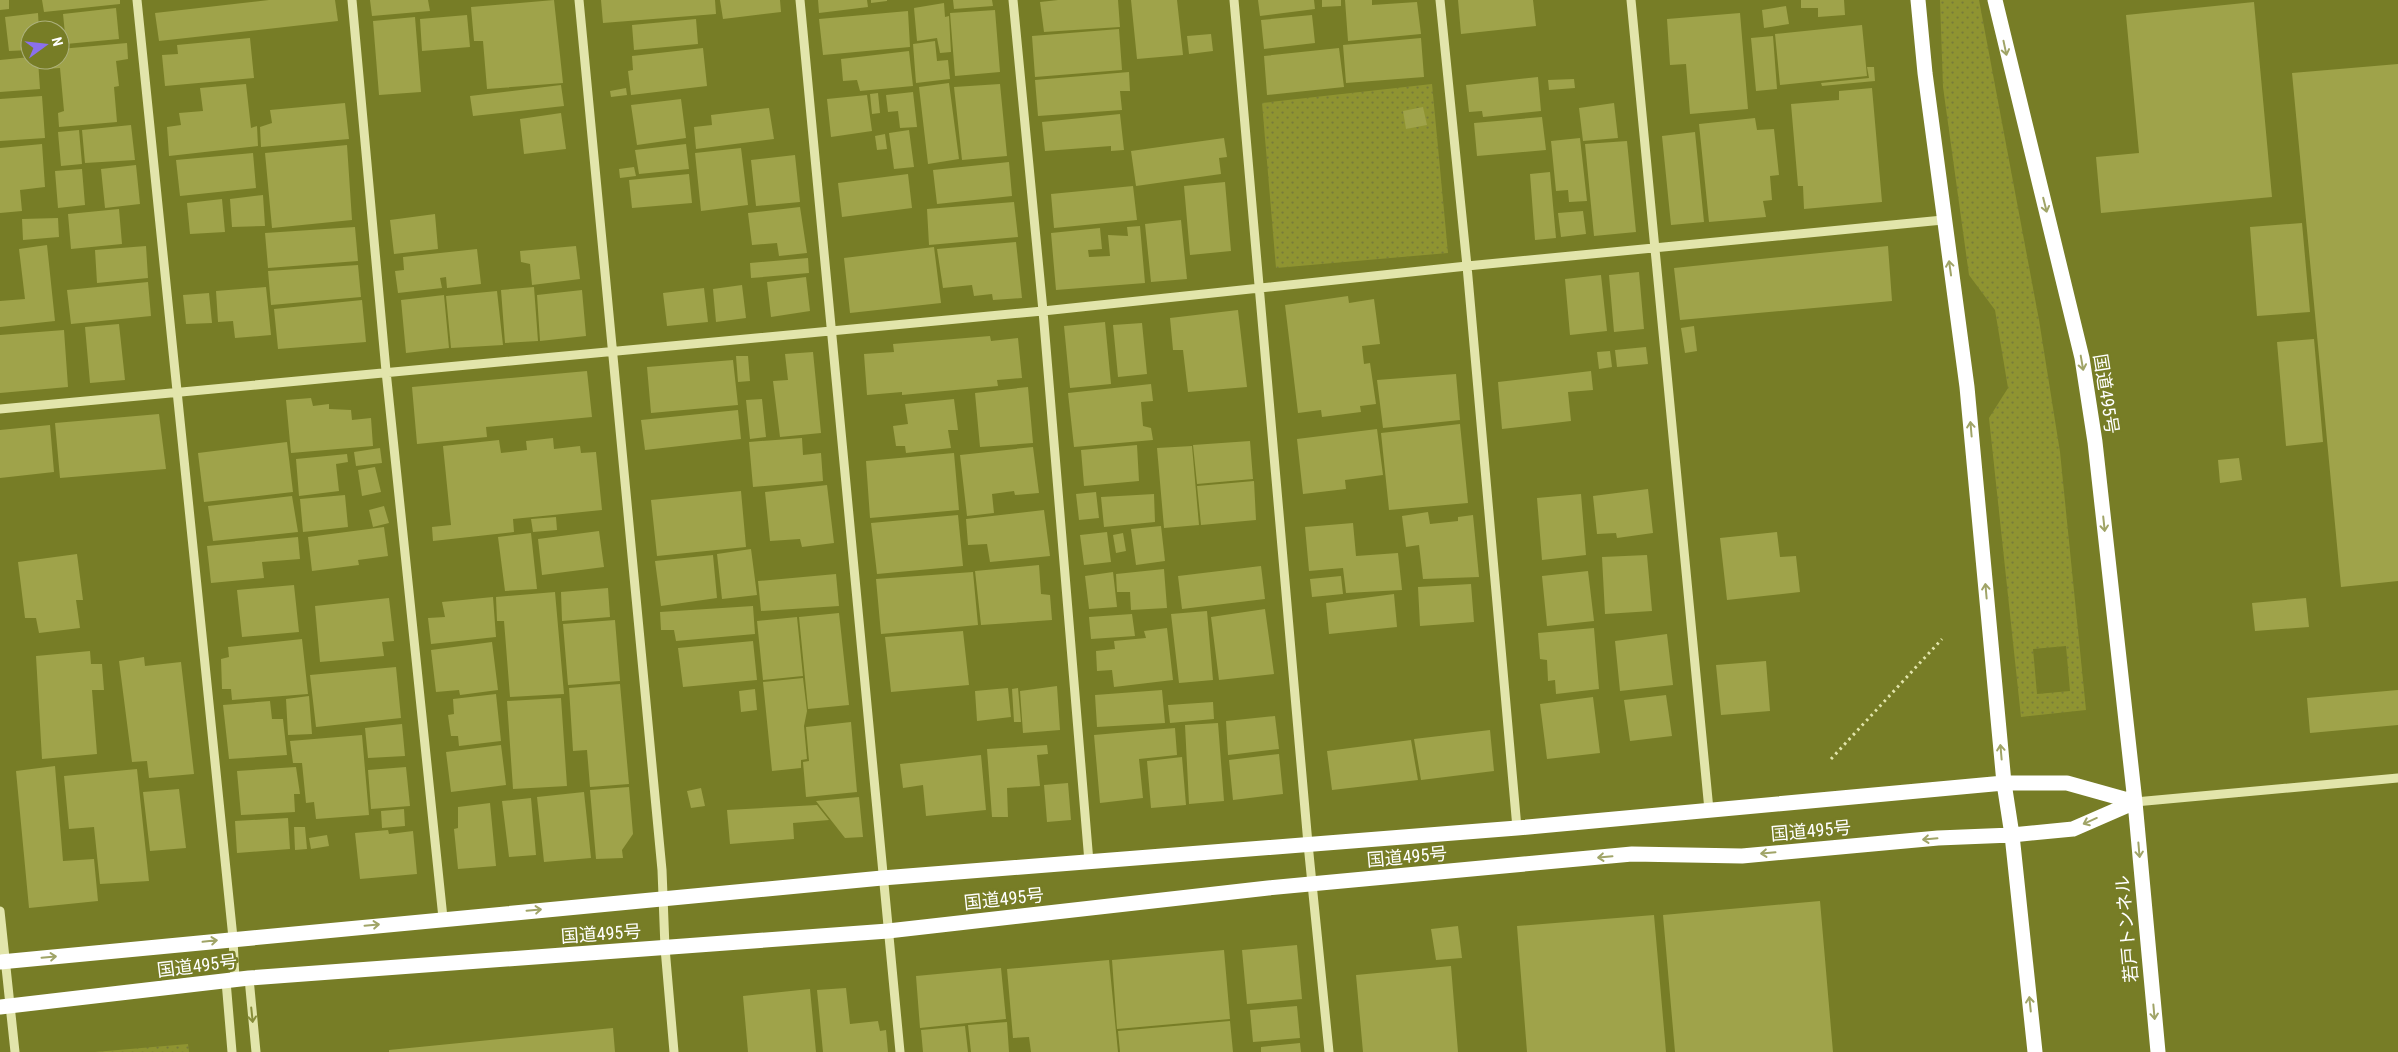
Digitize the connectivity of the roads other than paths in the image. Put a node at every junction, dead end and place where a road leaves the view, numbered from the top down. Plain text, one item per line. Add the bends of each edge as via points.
1 (137, 0) edge
2 (352, 0) edge
3 (579, 0) edge
4 (800, 0) edge
5 (1013, 0) edge
6 (1234, 0) edge
7 (1440, 0) edge
8 (1632, 0) edge
9 (1918, 0) edge
10 (1994, 0) edge
11 (1943, 220) junction
12 (1655, 248) junction
13 (1467, 266) junction
14 (1261, 289) junction
15 (1043, 311) junction
16 (833, 330) junction
17 (613, 350) junction
18 (386, 371) junction
19 (176, 392) junction
20 (0, 408) edge
21 (2398, 778) edge
22 (2004, 783) junction
23 (2135, 802) junction
24 (1709, 810) junction
25 (1517, 828) junction
26 (2012, 835) junction
27 (1308, 844) junction
28 (1089, 862) junction
29 (882, 878) junction
30 (1312, 884) junction
31 (665, 898) junction
32 (0, 911) edge
33 (443, 918) junction
34 (888, 931) junction
35 (233, 938) junction
36 (665, 948) junction
37 (2, 962) edge
38 (236, 980) junction
39 (5, 1007) edge
40 (15, 1052) edge
41 (232, 1052) edge
42 (256, 1052) edge
43 (674, 1052) edge
44 (900, 1052) edge
45 (1329, 1052) edge
46 (2035, 1052) edge
47 (2158, 1052) edge

1 - 19 street
2 - 18 street
3 - 17 street
4 - 16 street
5 - 15 street
6 - 14 street
7 - 13 street
8 - 12 street
9 - 11 highway
10 -> 23 highway, 国道495号 via 2082,358
11 - 12 street
22 -> 11 highway via 1967,387
12 - 13 street
12 - 24 street
13 - 14 street
13 - 25 street
14 - 15 street
14 - 27 street
15 - 16 street
15 - 28 street
16 - 17 street
16 - 29 street
17 - 18 street
17 - 31 street
18 - 19 street
18 - 33 street
19 - 20 street
19 - 35 street
21 - 23 street
22 - 23 highway, 国道495号 via 2067,782
22 - 24 highway, 国道495号
22 - 26 highway
23 -> 26 highway, 国道495号 via 2073,829
23 -> 47 highway, 若戸トンネル
24 - 25 highway, 国道495号
25 - 27 highway, 国道495号
26 -> 30 highway, 国道495号 via 1938,838 1742,856 1632,854
46 -> 26 highway
27 - 28 highway, 国道495号
27 - 30 street
28 - 29 highway, 国道495号
29 - 31 highway, 国道495号
29 - 34 street
30 - 34 highway, 国道495号
30 - 45 street
33 -> 31 highway, 国道495号
31 - 36 street
32 - 37 street
35 -> 33 highway, 国道495号
34 - 36 highway, 国道495号
34 - 44 street
37 -> 35 highway, 国道495号
35 - 38 street
36 - 38 highway, 国道495号
36 - 43 street
37 - 39 street
38 - 39 highway, 国道495号
38 - 41 street
38 -> 42 street
39 - 40 street

